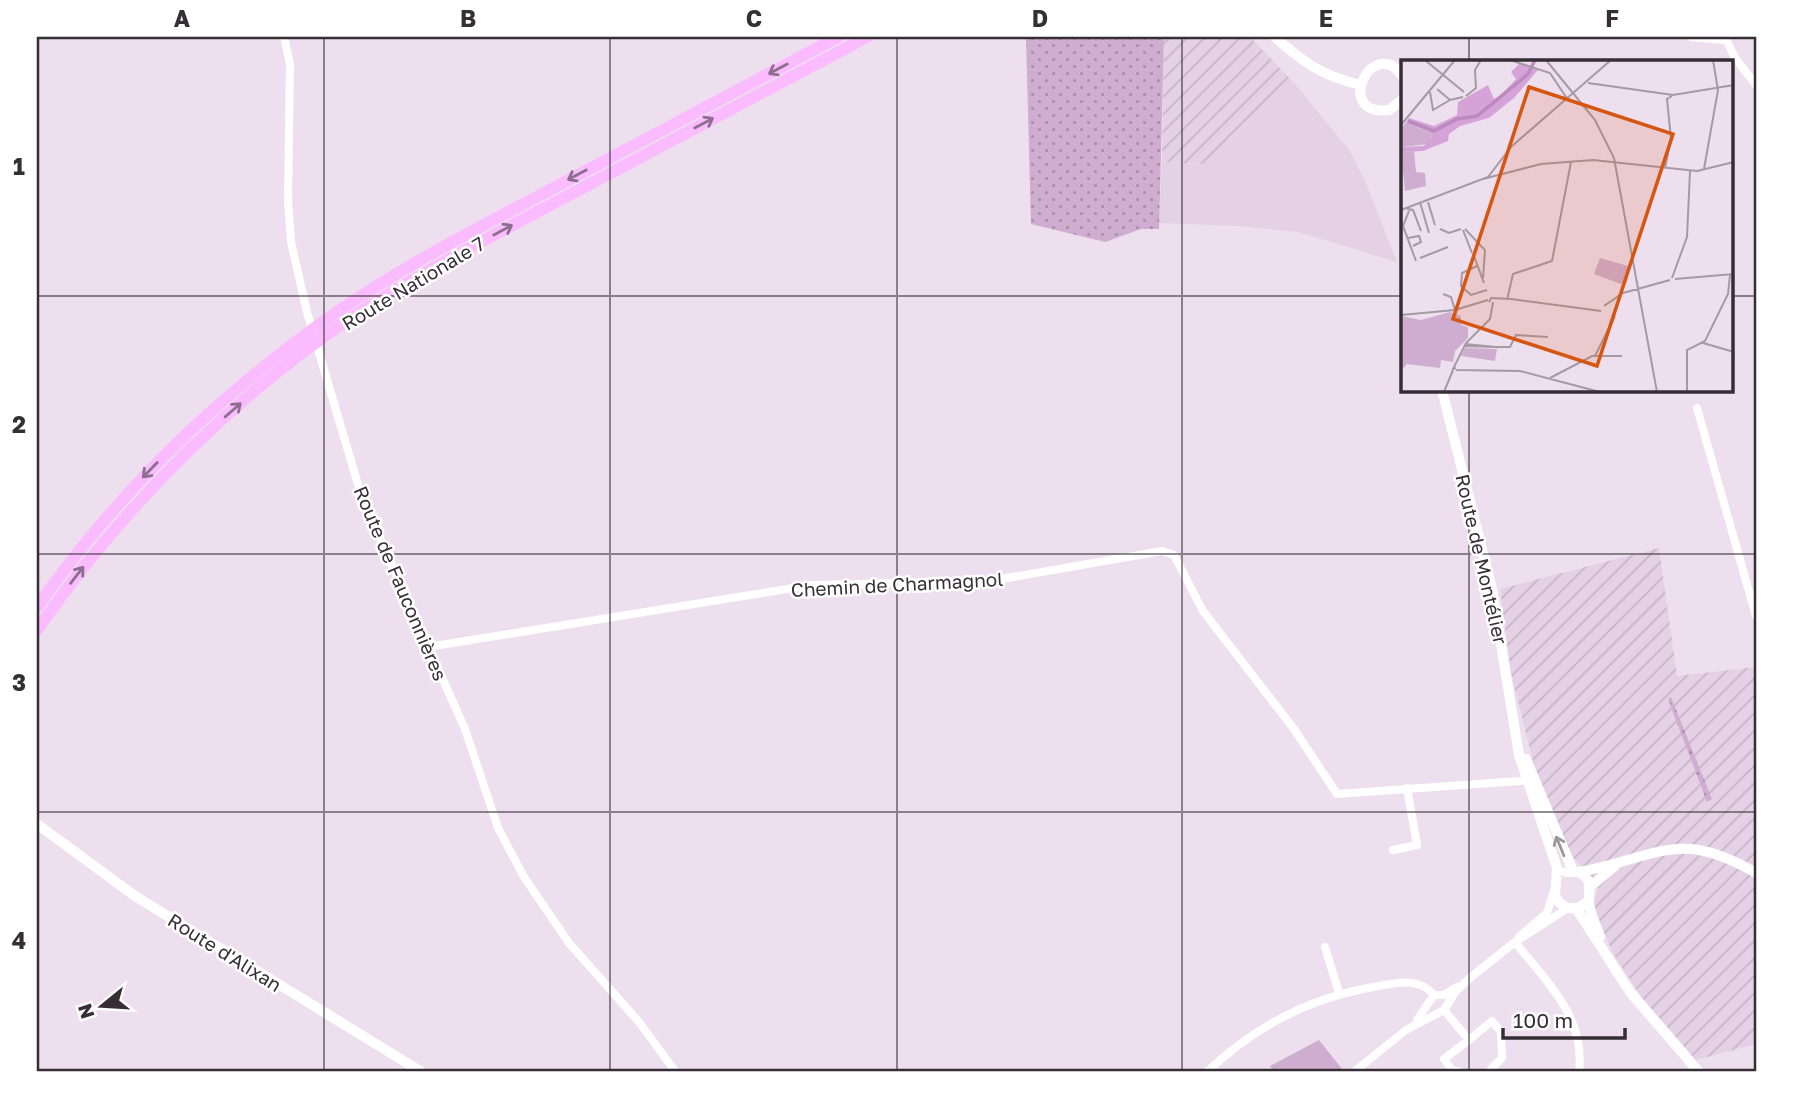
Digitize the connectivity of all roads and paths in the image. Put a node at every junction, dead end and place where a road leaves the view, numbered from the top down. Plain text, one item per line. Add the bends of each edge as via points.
1 (284, 37) edge
2 (838, 37) edge
3 (867, 37) edge
4 (1275, 37) edge
5 (1690, 37) edge
6 (1725, 39) edge
7 (1401, 75) edge
8 (1360, 85) junction
9 (1756, 85) edge
10 (1401, 101) edge
11 (1443, 392) edge
12 (1697, 408) dead end
13 (37, 607) edge
14 (1756, 617) edge
15 (37, 630) edge
16 (428, 647) junction
17 (1529, 780) junction
18 (1407, 788) junction
19 (37, 824) edge
20 (1393, 850) dead end
21 (1626, 859) junction
22 (1576, 872) junction
23 (1756, 873) edge
24 (1558, 878) junction
25 (1591, 886) junction
26 (1554, 891) junction
27 (1589, 900) junction
28 (1572, 908) junction
29 (1515, 942) junction
30 (1325, 947) dead end
31 (1605, 954) junction
32 (1339, 993) junction
33 (1439, 1003) junction
34 (1469, 1040) junction
35 (1367, 1067) edge
36 (1491, 1070) edge
37 (419, 1071) edge
38 (675, 1071) edge
39 (1208, 1071) edge
40 (1355, 1071) edge
41 (1458, 1071) edge
42 (1579, 1071) edge
43 (1698, 1071) edge

1 - 16 street, Route de Fauconnières via 290,64 291,242 307,312 362,498
2 -> 13 highway, Route Nationale 7 via 446,245 326,320 253,375 173,447 102,524
15 -> 3 highway, Route Nationale 7 via 111,533 170,468 311,346 456,255
4 - 8 main road via 1307,66
5 - 6 street
6 - 9 street
7 - 8 main road via 1395,68 1380,65 1366,71
8 - 10 main road via 1363,100 1374,110 1389,110
11 - 17 main road, Route de Montélier via 1492,589 1515,730
12 - 14 street
16 - 18 street, Chemin de Charmagnol via 812,585 990,581 1162,551 1174,555 1203,611 1294,729 1336,794
16 - 38 street, Route de Fauconnières via 465,729 498,828 524,877 569,943 639,1022
17 - 18 street, Chemin de Charmagnol
22 -> 17 main road, Route de Montélier
17 - 24 main road, Route de Montélier
18 - 20 street via 1417,845
19 - 37 street, Route d'Alixan via 135,896
21 - 22 street
21 - 23 street via 1666,849 1694,849 1717,853
21 - 25 street
22 - 24 main road
22 - 25 main road, Route de Montélier
24 - 26 main road
25 - 27 main road
26 - 28 main road via 1558,902
26 - 29 street via 1547,913
27 - 28 main road
27 - 31 main road
28 - 29 street
28 - 31 main road
29 - 33 street
29 - 42 street via 1573,1018
30 - 32 street
31 - 43 main road via 1630,992
32 - 33 street via 1413,982 1427,987
32 - 39 street via 1270,1023
33 - 34 street
33 - 35 street
34 - 36 street via 1492,1021 1501,1032 1502,1058
34 - 41 street via 1444,1059
35 - 40 street

